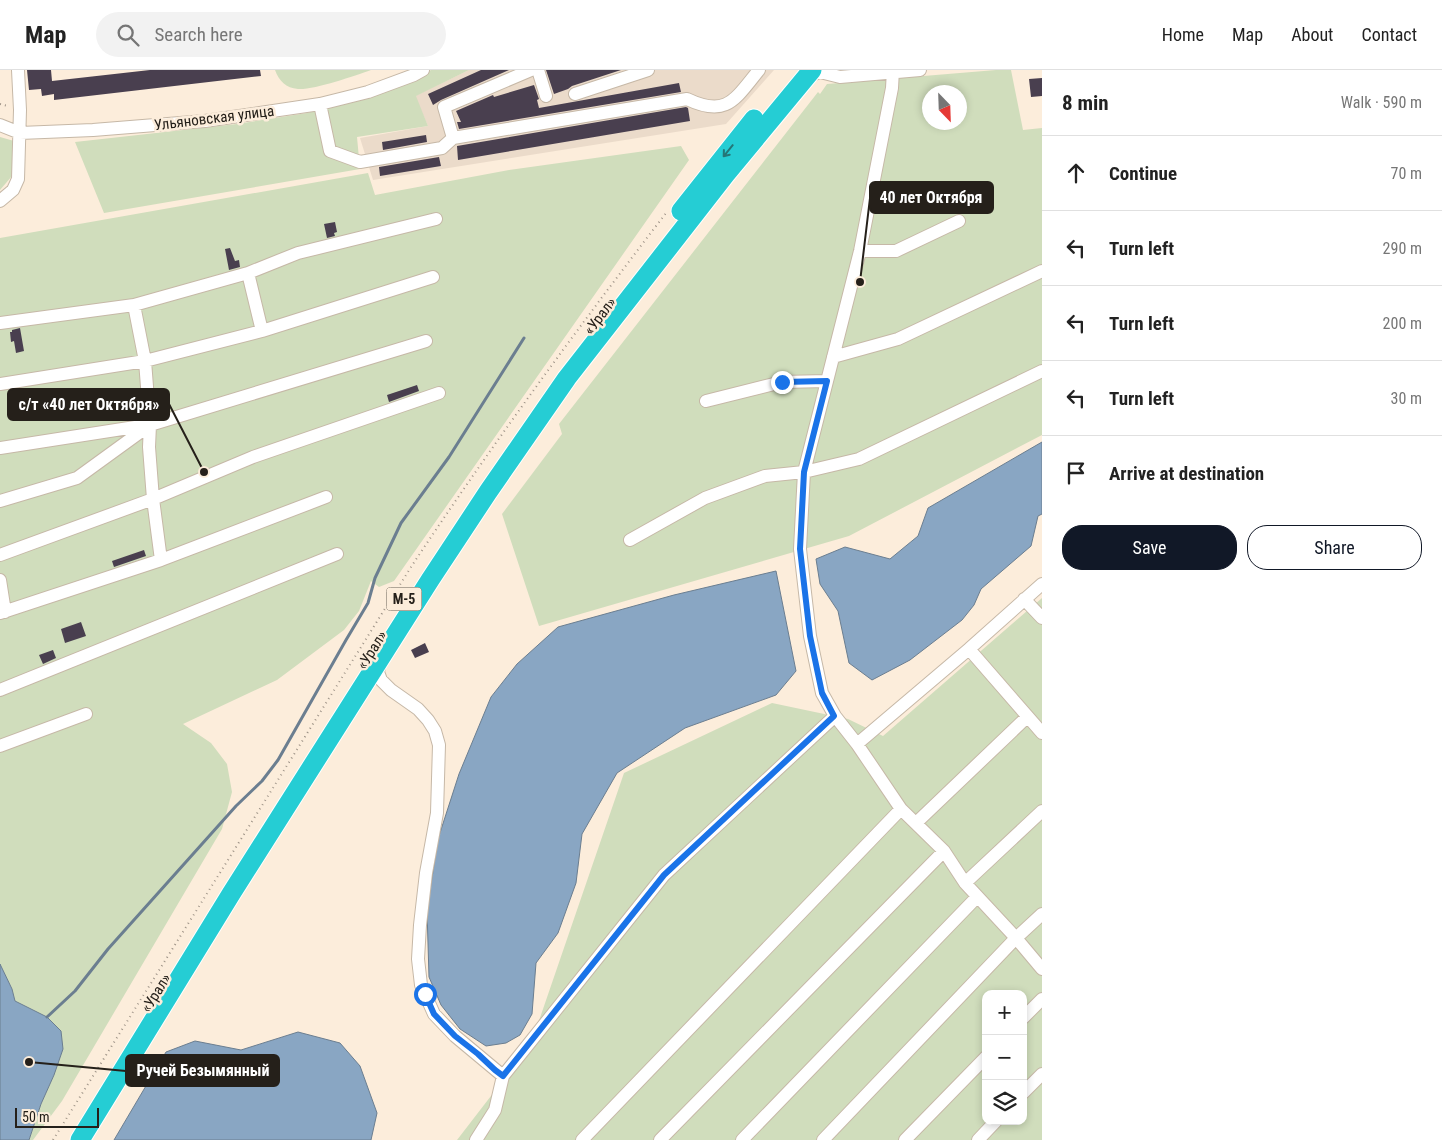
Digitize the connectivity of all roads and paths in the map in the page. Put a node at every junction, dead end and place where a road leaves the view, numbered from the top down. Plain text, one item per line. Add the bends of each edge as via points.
1 (18, 70) edge
2 (423, 70) edge
3 (531, 70) edge
4 (538, 70) edge
5 (648, 70) edge
6 (759, 70) edge
7 (920, 70) edge
8 (893, 71) edge
9 (804, 72) edge
10 (829, 73) edge
11 (786, 90) junction
12 (576, 94) dead end
13 (546, 96) dead end
14 (320, 104) junction
15 (0, 125) edge
16 (20, 133) junction
17 (453, 138) junction
18 (0, 201) edge
19 (436, 219) dead end
20 (959, 221) dead end
21 (860, 251) junction
22 (1042, 271) edge
23 (248, 273) junction
24 (433, 277) dead end
25 (134, 305) junction
26 (0, 324) edge
27 (262, 331) junction
28 (426, 341) dead end
29 (833, 357) junction
30 (145, 360) junction
31 (1042, 371) edge
32 (827, 381) junction
33 (0, 384) edge
34 (439, 393) dead end
35 (706, 401) dead end
36 (150, 425) junction
37 (0, 448) edge
38 (804, 472) junction
39 (326, 497) dead end
40 (153, 499) junction
41 (0, 501) edge
42 (630, 540) dead end
43 (336, 554) dead end
44 (0, 555) edge
45 (161, 560) junction
46 (0, 580) edge
47 (1042, 584) edge
48 (1024, 600) junction
49 (2, 613) edge
50 (1042, 618) edge
51 (969, 649) junction
52 (381, 658) junction
53 (0, 690) edge
54 (390, 690) junction
55 (354, 700) junction
56 (86, 714) dead end
57 (834, 716) junction
58 (1027, 716) junction
59 (1042, 733) edge
60 (857, 744) junction
61 (0, 746) edge
62 (901, 809) junction
63 (1042, 812) edge
64 (916, 823) junction
65 (944, 851) junction
66 (965, 883) junction
67 (977, 897) junction
68 (1042, 914) edge
69 (1016, 938) junction
70 (1042, 969) edge
71 (1042, 999) edge
72 (1027, 1014) edge
73 (982, 1061) edge
74 (1042, 1074) edge
75 (503, 1076) junction
76 (1027, 1089) edge
77 (992, 1125) edge
78 (66, 1140) edge
79 (80, 1140) edge
80 (476, 1140) edge
81 (582, 1140) edge
82 (660, 1140) edge
83 (742, 1140) edge
84 (823, 1140) edge
85 (905, 1140) edge
86 (978, 1140) edge

1 - 16 street
2 - 14 street, Ульяновская улица via 368,92
3 - 17 street via 444,107
4 - 13 street
5 - 12 street
6 - 17 street via 736,98 724,106 704,107 687,100
7 - 8 street
8 - 10 street via 840,77
8 - 21 street
9 - 10 street
9 - 11 highway, М-5
11 - 52 highway, «Урал» / М-5 via 566,378
11 -> 78 highway, «Урал» / М-5 via 716,166 575,348 477,486 237,863
14 - 16 street, Ульяновская улица via 205,121
14 - 17 street via 330,151 360,162 442,148
15 - 16 street, Ульяновская улица
16 - 18 street via 18,179
19 - 23 street via 298,253
20 - 21 street via 896,251
21 - 29 street
22 - 29 street via 898,339
23 - 25 street
23 - 27 street
24 - 27 street
25 - 26 street
25 - 30 street
27 - 30 street
28 - 36 street
29 - 32 street
30 - 33 street
30 - 36 street
31 - 38 street via 859,459
32 - 35 street via 782,382
32 - 38 street
34 - 40 street via 253,457
36 - 37 street
36 - 40 street
36 - 41 street via 77,478
38 - 42 street via 765,476 705,498
38 - 57 street via 800,549 810,636 822,693
39 - 45 street
40 - 44 street
40 - 45 street
43 - 53 street
45 - 49 street
46 - 49 street
47 - 48 street
48 - 50 street
48 - 51 street
51 - 58 street
51 - 60 street
52 - 54 street via 379,677
52 - 55 highway, «Урал» / М-5
54 - 55 street via 373,688
54 - 75 street via 428,720 439,745 437,813 420,925 418,959 421,985 434,1014
55 - 79 highway, «Урал» / М-5
56 - 61 street
57 - 60 street
57 - 75 street via 664,875
58 - 59 street
58 - 64 street
60 - 62 street
62 - 64 street
62 - 81 street
63 - 66 street
64 - 65 street
65 - 66 street
65 - 82 street
66 - 67 street
67 - 69 street
67 - 83 street
68 - 69 street
69 - 70 street
69 - 84 street
71 - 72 street
73 - 85 street
74 - 76 street
75 - 80 street via 495,1110
77 - 86 street

